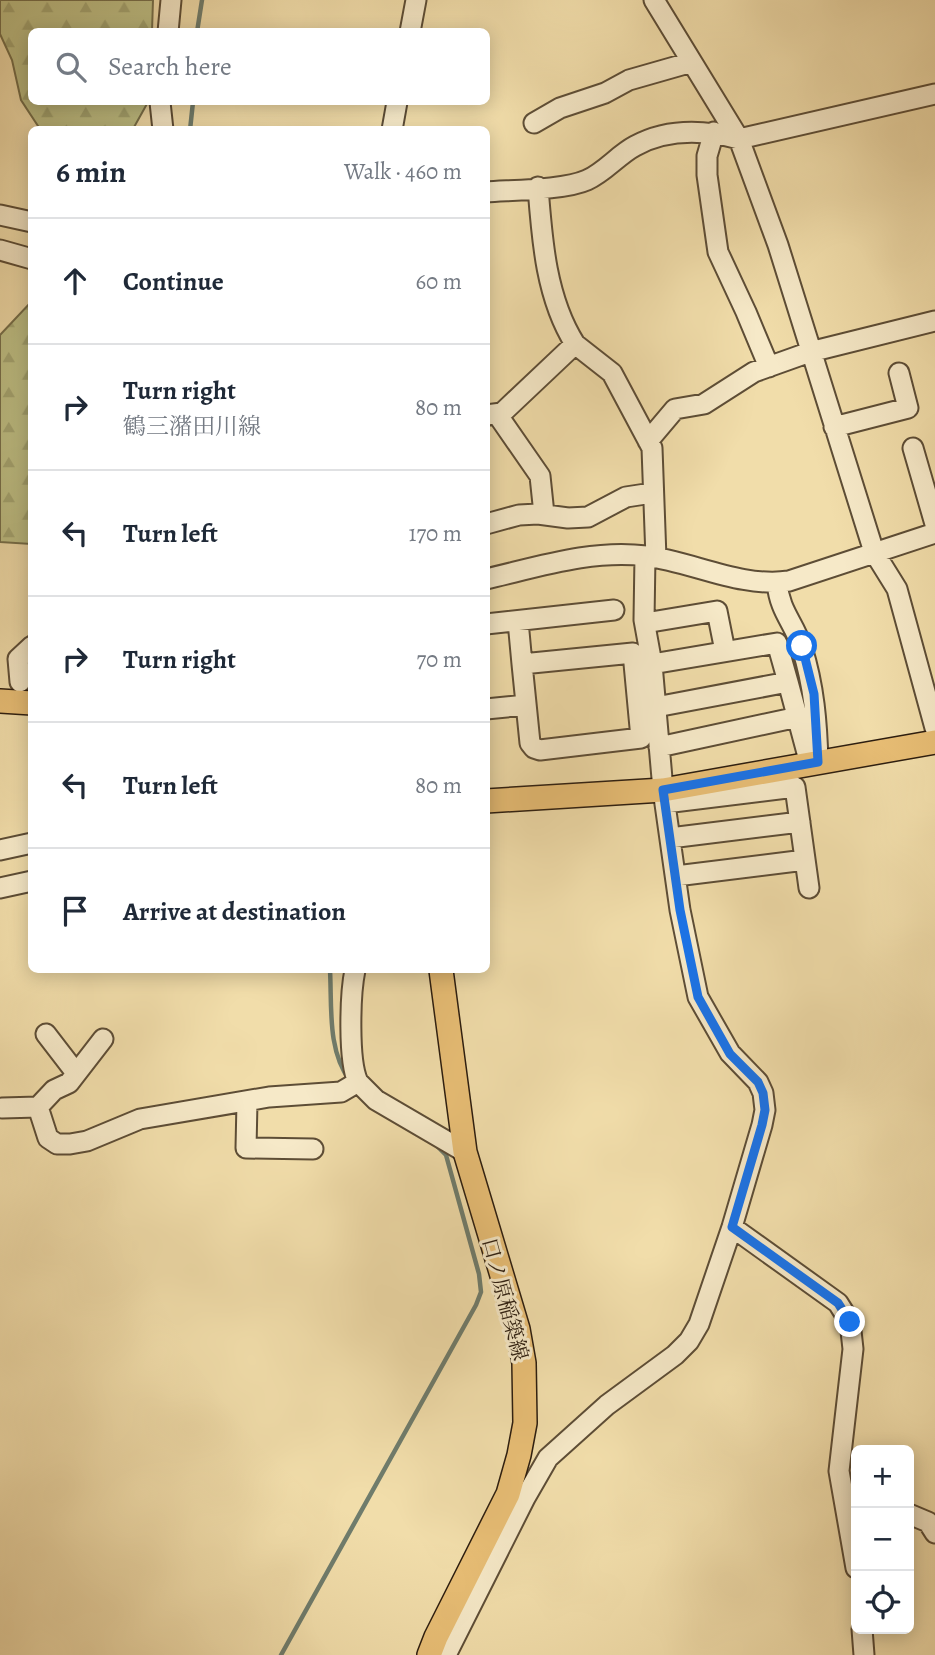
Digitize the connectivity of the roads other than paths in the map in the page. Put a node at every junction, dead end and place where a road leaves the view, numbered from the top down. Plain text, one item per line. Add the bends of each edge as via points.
1 (171, 0) edge
2 (416, 0) edge
3 (654, 0) edge
4 (168, 28) edge
5 (411, 28) edge
6 (692, 62) junction
7 (935, 93) edge
8 (160, 105) edge
9 (396, 105) edge
10 (534, 123) dead end
11 (163, 126) edge
12 (393, 126) edge
13 (713, 132) junction
14 (739, 139) junction
15 (538, 187) junction
16 (490, 192) edge
17 (0, 215) edge
18 (28, 221) edge
19 (0, 250) edge
20 (28, 258) edge
21 (935, 321) edge
22 (575, 344) junction
23 (810, 352) junction
24 (769, 367) junction
25 (899, 373) dead end
26 (492, 415) edge
27 (834, 426) junction
28 (648, 440) junction
29 (913, 447) dead end
30 (652, 493) junction
31 (544, 514) junction
32 (490, 523) edge
33 (935, 524) edge
34 (935, 533) edge
35 (874, 552) junction
36 (651, 557) junction
37 (490, 578) edge
38 (777, 583) junction
39 (614, 610) dead end
40 (518, 621) junction
41 (645, 623) junction
42 (490, 624) edge
43 (28, 650) edge
44 (725, 651) junction
45 (522, 664) junction
46 (652, 664) junction
47 (26, 679) edge
48 (788, 682) junction
49 (0, 690) edge
50 (0, 701) edge
51 (28, 703) edge
52 (526, 705) junction
53 (656, 707) junction
54 (490, 709) edge
55 (797, 718) junction
56 (935, 728) edge
57 (935, 742) edge
58 (659, 747) junction
59 (814, 763) junction
60 (664, 797) junction
61 (490, 801) edge
62 (800, 822) junction
63 (670, 838) junction
64 (28, 844) edge
65 (0, 850) edge
66 (805, 860) junction
67 (676, 876) junction
68 (28, 882) edge
69 (0, 887) edge
70 (809, 888) dead end
71 (355, 973) edge
72 (441, 973) edge
73 (46, 1034) dead end
74 (103, 1039) dead end
75 (76, 1073) junction
76 (358, 1082) junction
77 (247, 1102) junction
78 (38, 1107) junction
79 (2, 1108) dead end
80 (313, 1149) dead end
81 (466, 1152) junction
82 (732, 1227) junction
83 (850, 1497) edge
84 (914, 1516) edge
85 (935, 1533) edge
86 (862, 1634) edge
87 (429, 1655) edge
88 (446, 1655) edge
89 (864, 1655) edge

1 - 4 street
2 - 5 street
3 - 6 street
6 - 10 street via 629,80
6 - 14 street
7 - 14 street
8 - 11 street
9 - 12 street
13 - 14 street
13 - 15 street via 667,134 636,146 589,179
13 - 24 street via 707,175 718,252
14 - 23 street
15 - 16 street
15 - 22 street via 546,264 565,328
17 - 18 street
19 - 20 street
21 - 23 street
22 - 26 street via 502,412
22 - 28 street via 612,373
23 - 24 street
23 - 27 street
24 - 28 street via 704,404 675,410
25 - 27 street via 908,408
26 - 31 street via 540,476
27 - 35 street
28 - 30 street via 654,462
29 - 33 street
30 - 31 street via 626,497 588,517
30 - 36 street
31 - 32 street
34 - 35 street
35 - 38 street
35 - 56 street via 897,589
36 - 37 street via 573,558
36 - 38 street
36 - 41 street
38 - 59 street via 779,600 809,671 816,713
39 - 40 street
40 - 42 street
40 - 45 street
41 - 44 street via 717,611
41 - 46 street
43 - 47 street via 18,659
44 - 46 street
44 - 48 street via 777,643
45 - 52 street
45 - 52 street via 633,653 642,738 540,750 530,744
46 - 53 street
47 - 49 street
48 - 53 street
48 - 55 street
50 - 51 main road
52 - 54 street
53 - 58 street
55 - 58 street
55 - 59 street
57 - 59 main road
58 - 60 street
59 - 60 main road
60 - 61 main road
60 - 62 street via 795,787
60 - 63 street
62 - 63 street
62 - 66 street
63 - 67 street
64 - 65 street
66 - 67 street
66 - 70 street
67 - 82 street via 698,997 730,1054 763,1093 762,1125
68 - 69 street
71 - 76 street via 352,1027
72 - 81 main road, 口ノ原稲築線
73 - 75 street
74 - 75 street
75 - 78 street
76 - 77 street via 341,1092
76 - 81 street via 376,1100
77 - 78 street via 140,1119 70,1144 48,1138
77 - 80 street via 246,1148
78 - 79 street
81 - 87 main road, 口ノ原稲築線 via 518,1329 525,1423 508,1494
82 - 83 street via 838,1303 850,1322 853,1349 839,1471
82 - 88 street via 689,1341 548,1458
84 - 85 street via 928,1522
86 - 89 street

